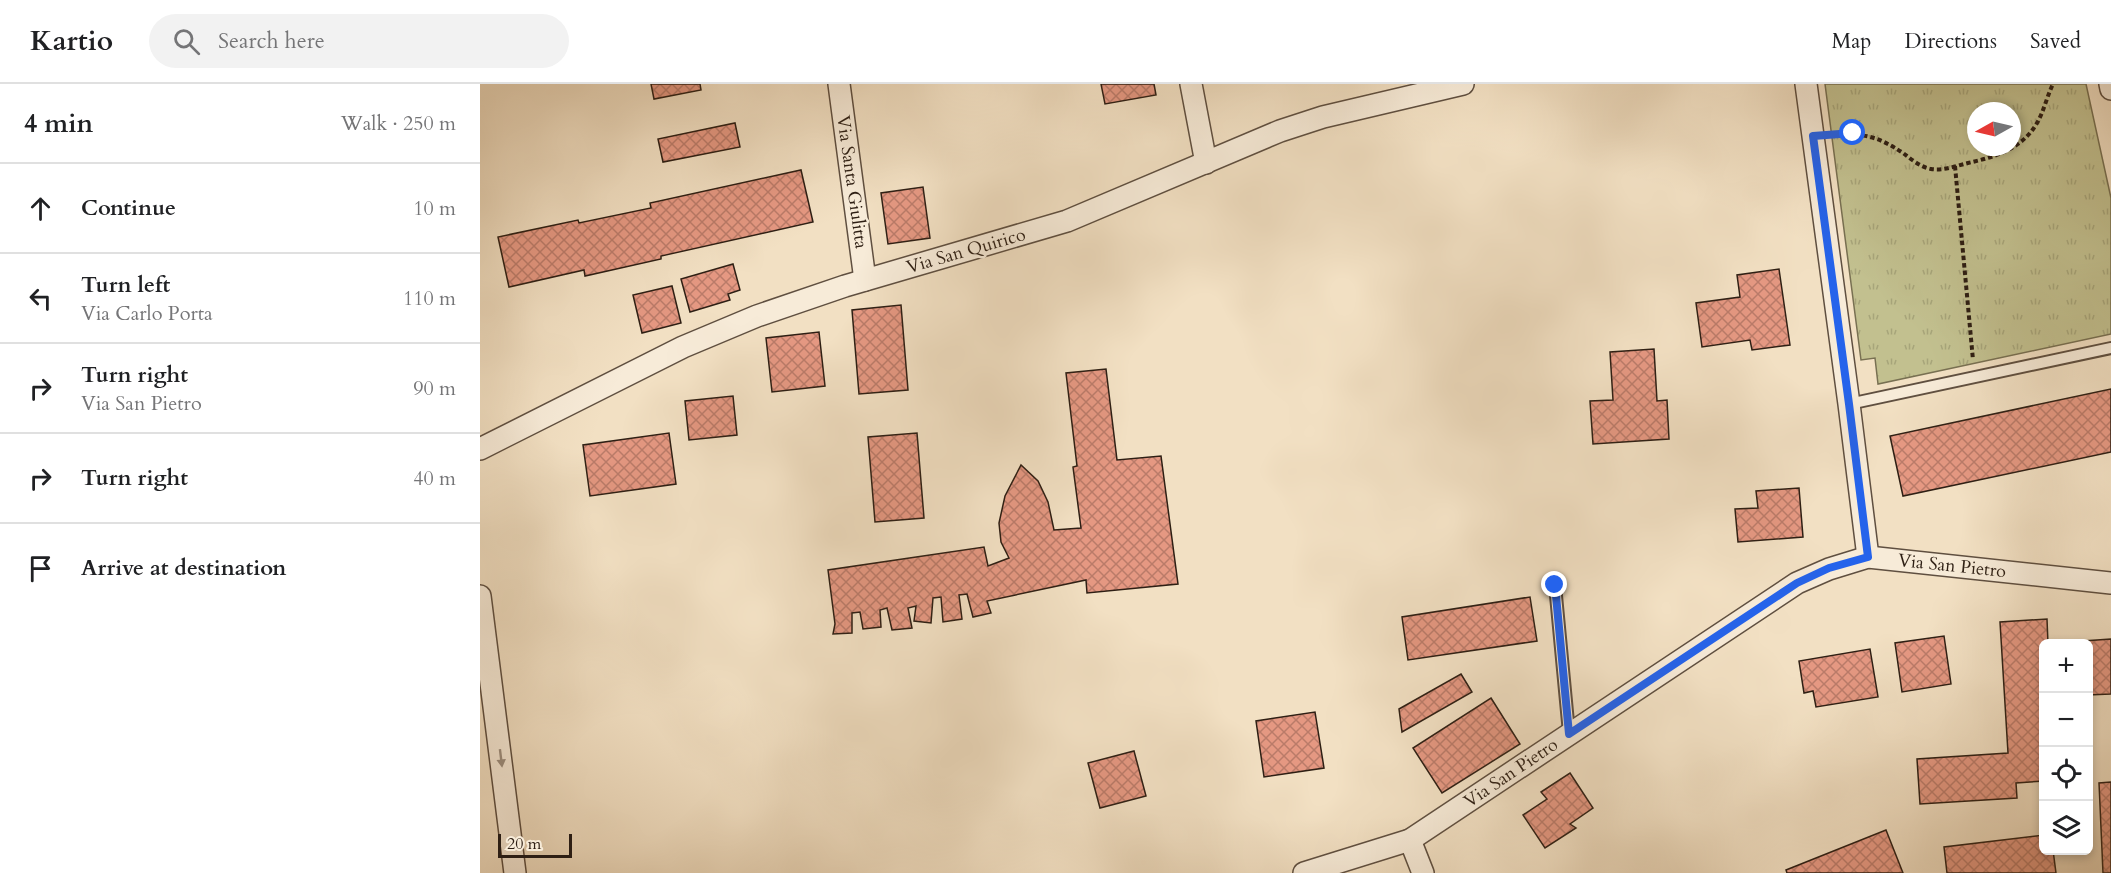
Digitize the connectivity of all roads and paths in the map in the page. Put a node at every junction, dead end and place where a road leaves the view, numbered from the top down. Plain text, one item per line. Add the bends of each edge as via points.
1 (839, 84) edge
2 (1191, 84) edge
3 (1463, 84) edge
4 (1806, 84) edge
5 (2053, 84) edge
6 (2110, 84) edge
7 (2111, 89) edge
8 (1813, 136) junction
9 (1206, 163) junction
10 (1955, 166) junction
11 (865, 280) junction
12 (2111, 348) edge
13 (1974, 376) junction
14 (1849, 404) junction
15 (480, 448) edge
16 (1868, 557) junction
17 (2111, 583) edge
18 (1555, 585) dead end
19 (480, 596) edge
20 (1569, 734) junction
21 (1410, 840) junction
22 (515, 873) edge
23 (1304, 873) edge
24 (1423, 873) edge

1 - 11 street, Via Santa Giulitta
2 - 9 street
3 - 9 street, Via San Quirico via 1305,122
4 - 8 street
5 - 10 path via 2038,122 2026,138 2010,150
6 - 7 street
8 - 10 path via 1870,135 1931,169
8 - 14 street
9 - 11 street, Via San Quirico via 1067,221
10 - 13 path
11 - 15 street, Via San Quirico via 757,316 683,347
12 - 13 lane
13 - 14 lane
14 - 16 street
16 - 17 street, Via San Pietro
16 - 20 street, Via San Pietro via 1829,568 1797,583
18 - 20 lane
19 -> 22 street
20 - 21 street, Via San Pietro
21 - 23 street, Via San Pietro
21 - 24 street

